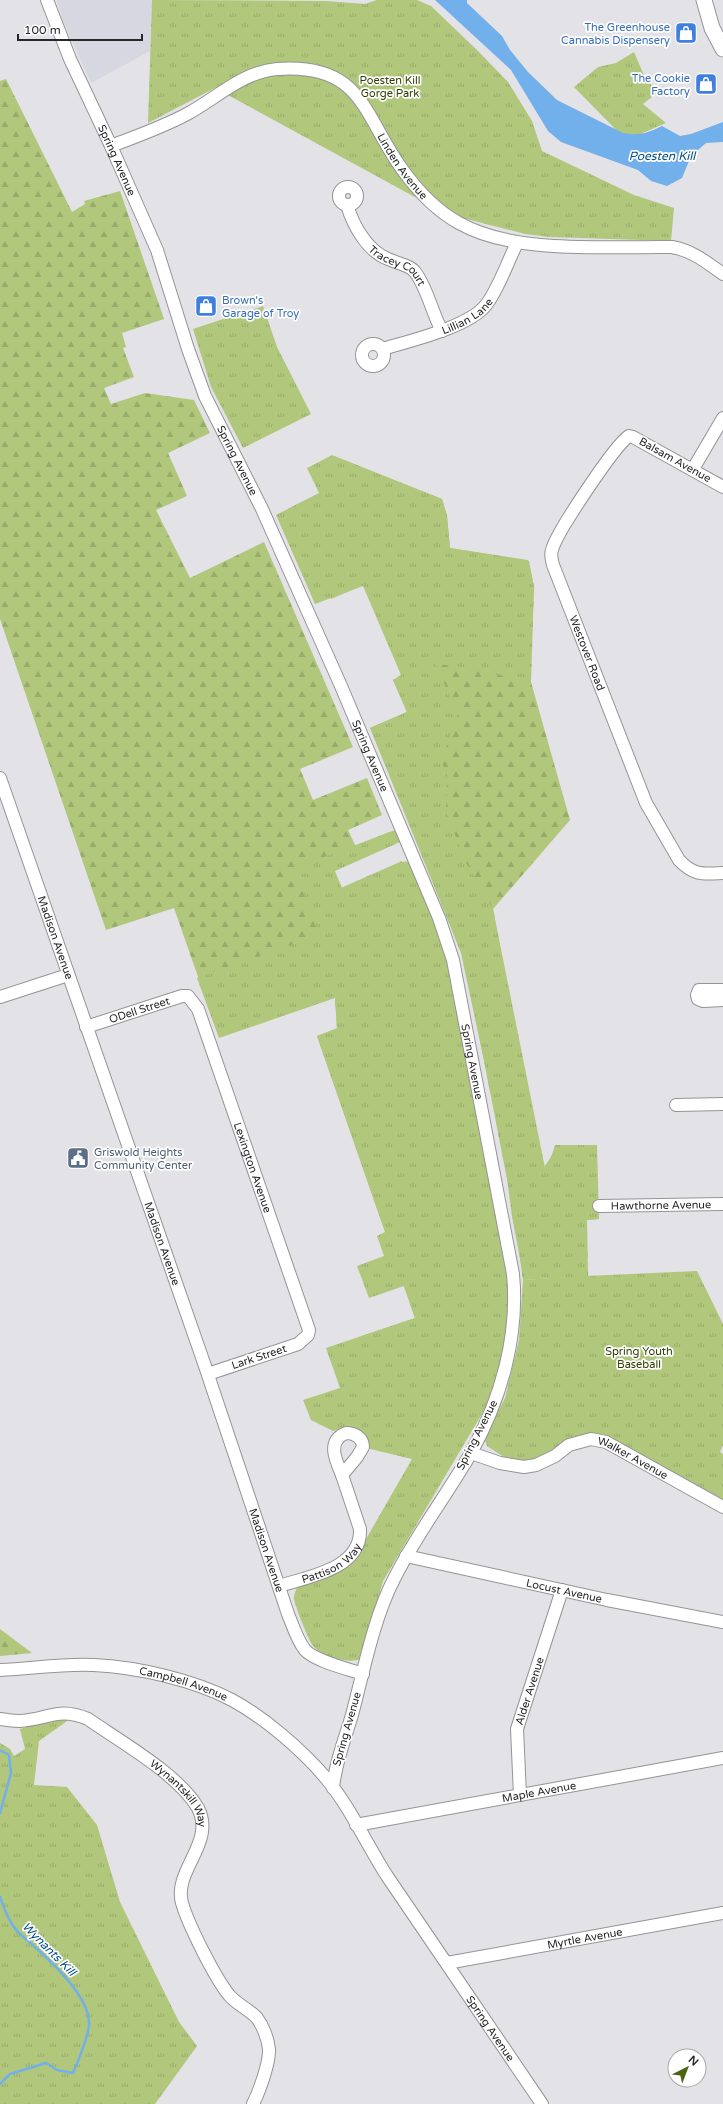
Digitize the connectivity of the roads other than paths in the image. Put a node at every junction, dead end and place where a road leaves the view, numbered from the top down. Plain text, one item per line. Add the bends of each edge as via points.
1 (47, 0) edge
2 (704, 0) edge
3 (723, 49) edge
4 (111, 146) junction
5 (347, 205) dead end
6 (517, 243) junction
7 (723, 274) edge
8 (442, 331) junction
9 (383, 349) dead end
10 (723, 418) edge
11 (626, 438) joint
12 (693, 469) junction
13 (723, 487) edge
14 (0, 778) edge
15 (723, 873) edge
16 (68, 976) junction
17 (723, 990) edge
18 (0, 998) edge
19 (192, 1000) joint
20 (723, 1000) edge
21 (86, 1027) junction
22 (723, 1104) edge
23 (676, 1105) dead end
24 (723, 1204) edge
25 (599, 1206) dead end
26 (308, 1335) joint
27 (208, 1374) junction
28 (471, 1453) junction
29 (342, 1475) dead end
30 (723, 1507) edge
31 (406, 1556) junction
32 (278, 1586) junction
33 (562, 1590) junction
34 (723, 1622) edge
35 (0, 1670) edge
36 (363, 1674) junction
37 (0, 1719) edge
38 (723, 1758) edge
39 (333, 1788) junction
40 (520, 1795) junction
41 (356, 1825) junction
42 (723, 1912) edge
43 (447, 1963) junction
44 (253, 2104) edge
45 (542, 2104) edge

1 - 4 street, Spring Avenue via 70,58
2 - 3 main road via 712,28
4 - 6 street, Linden Avenue via 188,113 248,76 277,69 306,69 322,73 348,86 366,106 402,169 444,214 483,234
4 - 28 street, Spring Avenue via 157,250 205,396 262,509 341,686 439,918 453,960 515,1293 504,1373 496,1403
5 - 8 street, Tracey Court via 351,219 367,242 386,259 414,271
6 - 7 street, Linden Avenue via 672,248 698,256
6 - 8 street, Lillian Lane via 485,306
8 - 9 street, Lillian Lane
10 - 12 street
11 - 12 street, Balsam Avenue via 633,437
11 - 15 street, Westover Road via 614,450 557,540 551,556 553,565 646,803 679,860 691,871 699,874
12 - 13 street, Balsam Avenue
14 - 16 street, Madison Avenue
16 - 18 street
16 - 21 street, Madison Avenue
17 - 20 street via 699,990 697,995 698,999 703,1001
19 - 21 street, ODell Street via 188,996 173,998
19 - 26 street, Lexington Avenue via 198,1009 308,1323
21 - 27 street, Madison Avenue
22 - 23 street
24 - 25 street, Hawthorne Avenue
26 - 27 street, Lark Street via 298,1344
27 - 32 street, Madison Avenue
28 - 30 street, Walker Avenue via 500,1463 524,1467 536,1465 555,1456 569,1445 591,1439 606,1442
28 - 31 street, Spring Avenue
29 - 32 street, Pattison Way via 360,1529 355,1550 337,1566
31 - 33 street, Locust Avenue
31 - 36 street, Spring Avenue via 382,1607
32 - 36 street, Madison Avenue via 306,1651 314,1657
33 - 34 street, Locust Avenue
33 - 40 street, Alder Avenue via 517,1729
35 - 39 street, Campbell Avenue via 94,1665 149,1672 190,1684 232,1700 268,1724
36 - 39 street, Spring Avenue
37 - 44 street, Wynantskill Way via 18,1721 62,1713 77,1715 174,1780 188,1794 198,1810 202,1840 180,1889 182,1903 210,1964 229,1996 256,2018 264,2031 269,2049
38 - 40 street, Maple Avenue
39 - 41 street, Spring Avenue
40 - 41 street, Maple Avenue
41 - 43 street, Spring Avenue
42 - 43 street, Myrtle Avenue
43 - 45 street, Spring Avenue

